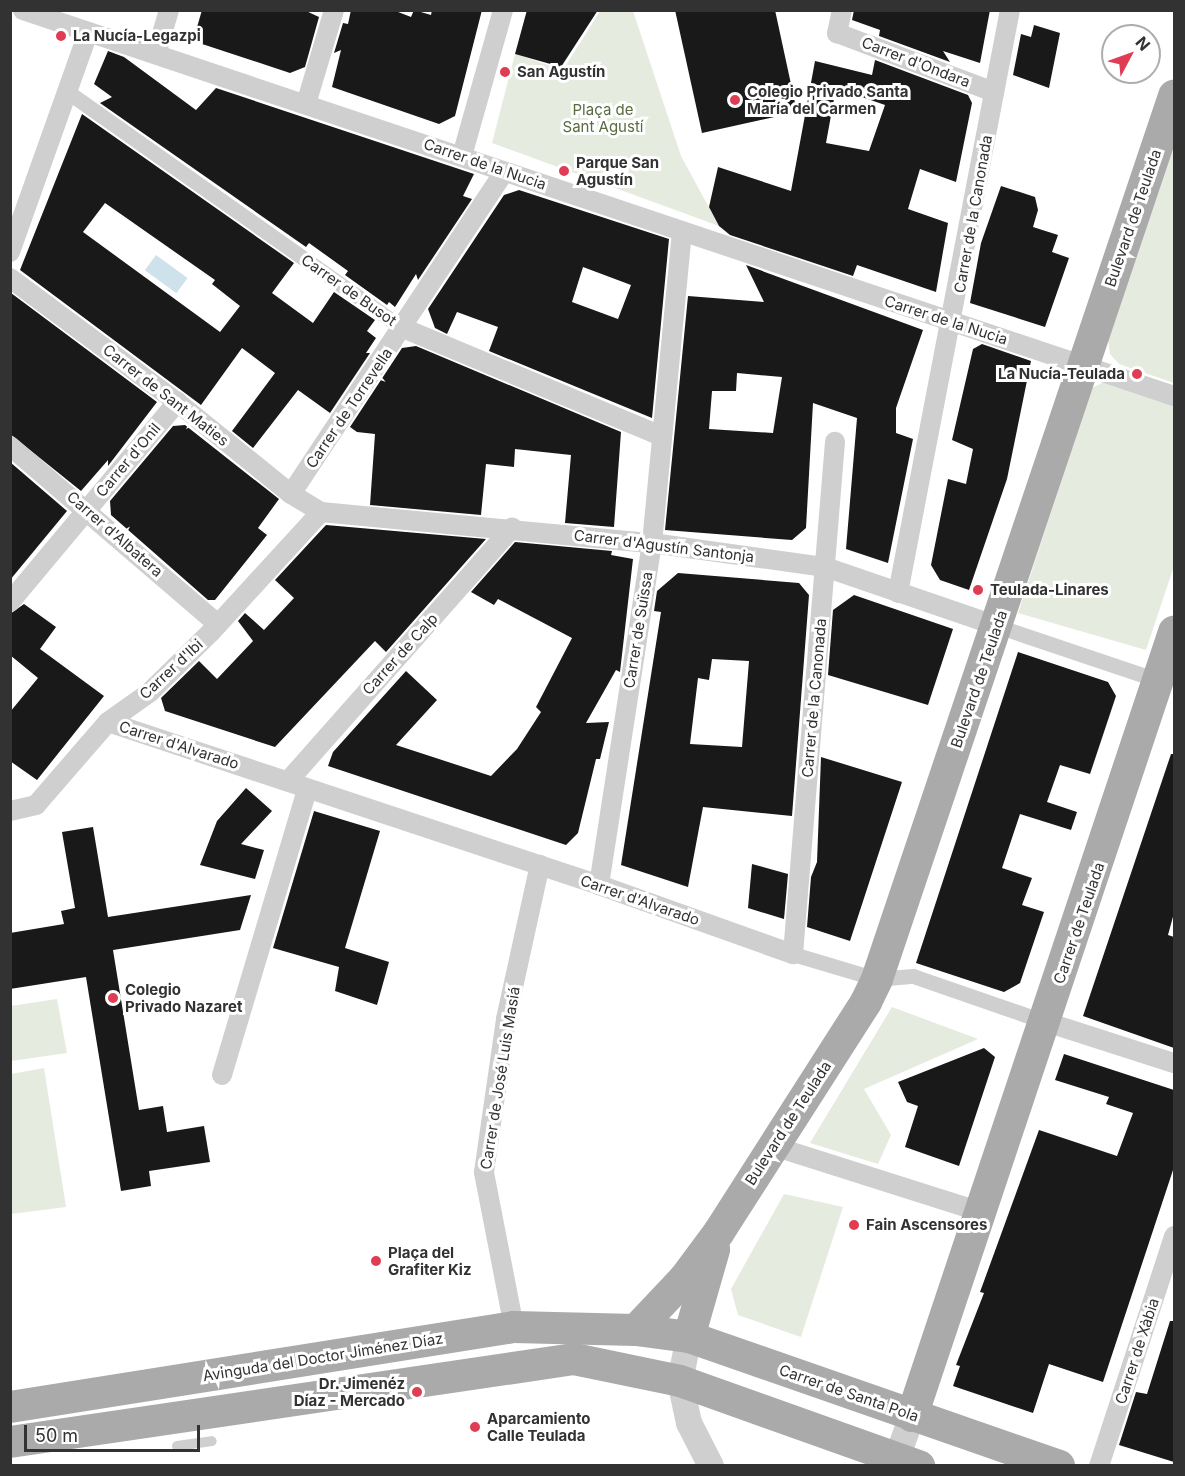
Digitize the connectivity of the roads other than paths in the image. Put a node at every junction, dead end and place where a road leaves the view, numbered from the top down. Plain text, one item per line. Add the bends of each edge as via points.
1 (23, 10) edge
2 (169, 10) edge
3 (334, 10) edge
4 (502, 10) edge
5 (842, 10) edge
6 (1010, 10) edge
7 (88, 33) junction
8 (156, 54) junction
9 (65, 90) junction
10 (994, 92) junction
11 (1174, 96) edge
12 (306, 104) junction
13 (462, 156) junction
14 (504, 171) junction
15 (682, 231) junction
16 (10, 252) edge
17 (10, 278) edge
18 (953, 323) junction
19 (403, 328) junction
20 (1084, 364) junction
21 (1174, 396) edge
22 (177, 402) junction
23 (662, 436) junction
24 (835, 442) dead end
25 (10, 446) edge
26 (291, 494) junction
27 (87, 509) junction
28 (321, 512) junction
29 (512, 528) junction
30 (652, 543) junction
31 (825, 567) junction
32 (898, 594) junction
33 (10, 602) edge
34 (218, 624) junction
35 (997, 626) junction
36 (1173, 644) edge
37 (1160, 681) junction
38 (108, 722) junction
39 (288, 780) junction
40 (307, 789) junction
41 (10, 811) edge
42 (540, 865) junction
43 (599, 885) junction
44 (793, 954) junction
45 (877, 979) junction
46 (1046, 1022) junction
47 (1174, 1063) edge
48 (222, 1075) dead end
49 (773, 1146) junction
50 (978, 1211) junction
51 (719, 1232) junction
52 (1174, 1236) edge
53 (514, 1327) junction
54 (636, 1330) junction
55 (689, 1337) junction
56 (680, 1381) junction
57 (10, 1407) edge
58 (912, 1416) junction
59 (212, 1441) dead end
60 (10, 1442) edge
61 (177, 1446) dead end
62 (903, 1463) edge
63 (711, 1466) edge
64 (1059, 1466) edge
65 (1099, 1466) edge

1 - 7 street, Carrer de la Nucia
2 - 8 street
3 - 12 street
4 - 13 street
5 - 10 street, Carrer d'Ondara via 837,33
6 - 10 street, Carrer de la Canonada
7 - 8 street, Carrer de la Nucia
7 - 9 street
8 - 12 street, Carrer de la Nucia
9 - 16 street
9 - 19 street, Carrer de Busot
10 - 18 street, Carrer de la Canonada
11 - 20 main road, Bulevard de Teulada
12 - 13 street, Carrer de la Nucia
13 - 14 street, Carrer de la Nucia
14 - 15 street, Carrer de la Nucia
14 - 19 street, Carrer de Torrevella
15 - 18 street, Carrer de la Nucia
15 - 23 street, Carrer de Suïssa
17 - 22 street, Carrer de Sant Maties
18 - 20 street, Carrer de la Nucia
18 - 32 street, Carrer de la Canonada
19 - 23 street, Carrer de Busot
19 - 26 street, Carrer de Torrevella
20 - 21 street
20 - 35 main road, Bulevard de Teulada
22 - 26 street, Carrer de Sant Maties
22 - 27 street, Carrer d'Onil
23 - 30 street, Carrer de Suïssa
24 - 31 street, Carrer de la Canonada
25 - 27 street, Carrer d'Albatera
26 - 28 street, Carrer de Sant Maties
27 - 33 street, Carrer d'Onil
27 - 34 street, Carrer d'Albatera
28 - 29 street, Carrer d'Agustín Santonja
28 - 34 street, Carrer d'Ibi
29 - 30 street, Carrer d'Agustín Santonja
29 - 39 street, Carrer de Calp
30 - 31 street, Carrer d'Agustín Santonja
30 - 43 street, Carrer de Suïssa
31 - 32 street, Carrer d'Agustín Santonja
31 - 44 street, Carrer de la Canonada
32 - 35 street, Carrer d'Agustín Santonja
34 - 38 street, Carrer d'Ibi via 150,692
35 - 37 street
35 - 45 main road, Bulevard de Teulada
36 - 37 main road, Carrer de Teulada
37 - 46 main road, Carrer de Teulada
38 - 39 street, Carrer d'Alvarado
38 - 41 street, Carrer d'Ibi via 36,805
39 - 40 street, Carrer d'Alvarado
40 - 42 street, Carrer d'Alvarado
40 - 48 street
42 - 43 street, Carrer d'Alvarado
42 - 53 street, Carrer de José Luis Masiá via 506,1018 484,1172
43 - 44 street, Carrer d'Alvarado
44 - 45 street, Carrer d'Alvarado
45 - 46 street, Carrer d'Alvarado via 913,976
45 - 49 main road, Bulevard de Teulada
46 - 47 street, Carrer d'Alvarado
46 - 50 main road, Carrer de Teulada
49 - 50 street
49 - 51 main road, Bulevard de Teulada
50 - 58 main road, Carrer de Teulada
51 - 54 main road, Bulevard de Teulada via 684,1278
51 - 55 main road, Bulevard de Teulada
52 - 65 street, Carrer de Xàbia
53 - 54 main road, Avinguda del Doctor Jiménez Díaz
53 - 57 main road, Avinguda del Doctor Jiménez Díaz
54 - 55 main road, Carrer de Santa Pola
55 - 56 street, Bulevard de Teulada
55 - 58 main road, Carrer de Santa Pola
56 - 60 main road via 574,1359
56 - 62 main road
56 - 63 street via 689,1423
58 - 62 street, Carrer de Teulada
58 - 64 main road, Carrer de Santa Pola
59 - 61 lane

